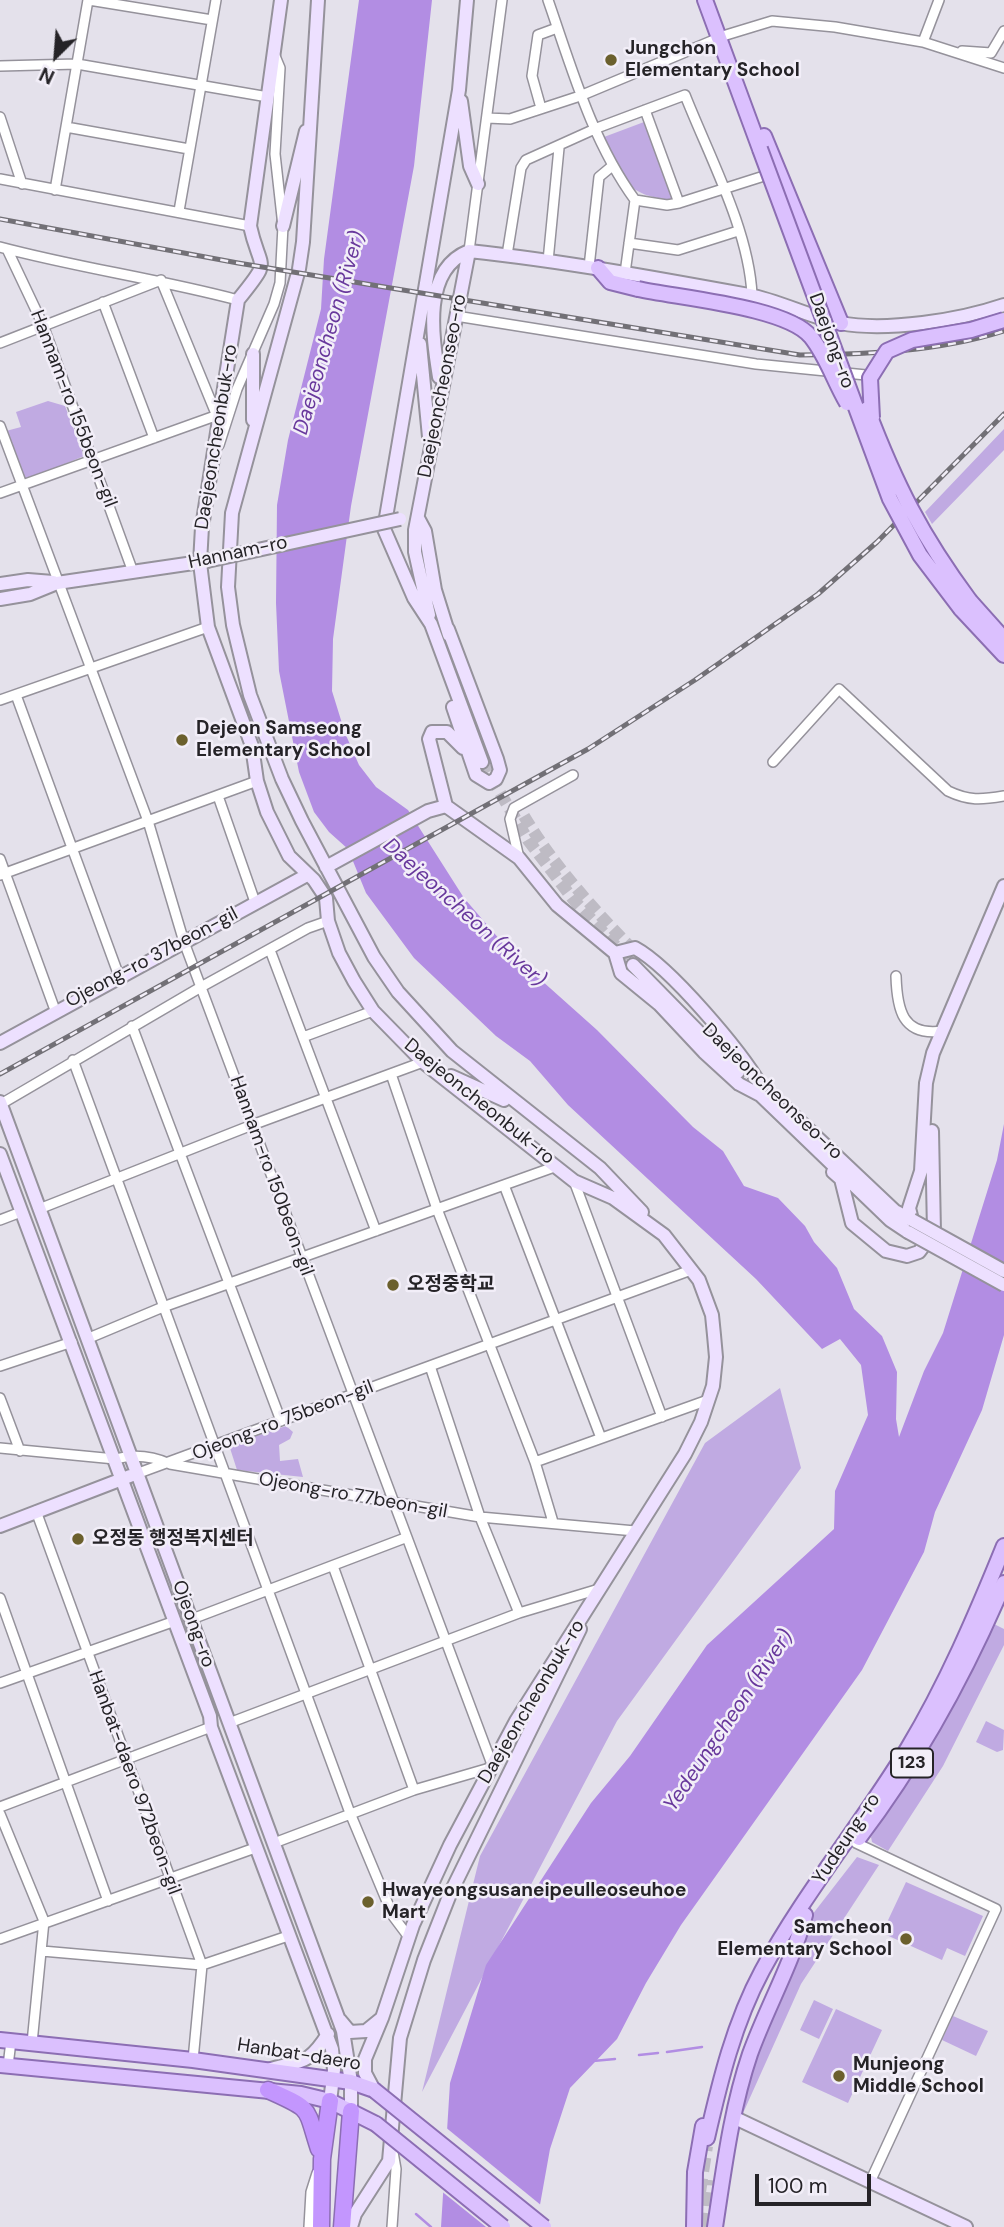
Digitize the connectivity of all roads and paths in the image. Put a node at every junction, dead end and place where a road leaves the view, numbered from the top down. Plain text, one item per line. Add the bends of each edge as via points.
1 (88, 0) edge
2 (216, 0) edge
3 (281, 0) edge
4 (318, 0) edge
5 (467, 0) edge
6 (502, 0) edge
7 (548, 0) edge
8 (705, 0) edge
9 (713, 0) edge
10 (939, 0) edge
11 (212, 20) junction
12 (558, 28) junction
13 (1004, 31) edge
14 (723, 37) junction
15 (923, 42) junction
16 (273, 51) junction
17 (953, 51) junction
18 (77, 64) junction
19 (0, 66) edge
20 (1004, 68) edge
21 (201, 86) junction
22 (459, 90) junction
23 (580, 96) junction
24 (268, 97) junction
25 (541, 108) junction
26 (645, 110) junction
27 (0, 117) edge
28 (311, 117) junction
29 (487, 118) junction
30 (66, 127) junction
31 (597, 128) junction
32 (762, 143) junction
33 (559, 148) junction
34 (189, 149) junction
35 (611, 167) junction
36 (764, 176) junction
37 (0, 179) edge
38 (22, 184) junction
39 (478, 184) junction
40 (55, 190) junction
41 (722, 190) junction
42 (635, 200) junction
43 (679, 203) junction
44 (179, 211) junction
45 (250, 226) junction
46 (283, 226) junction
47 (738, 231) junction
48 (629, 243) junction
49 (4, 248) edge
50 (469, 251) junction
51 (507, 256) junction
52 (548, 261) junction
53 (593, 268) junction
54 (625, 273) junction
55 (161, 280) junction
56 (752, 295) junction
57 (238, 300) junction
58 (103, 302) junction
59 (1004, 305) edge
60 (814, 314) junction
61 (456, 316) junction
62 (1004, 320) edge
63 (841, 323) junction
64 (43, 325) junction
65 (418, 329) junction
66 (0, 343) edge
67 (253, 354) junction
68 (866, 375) dead end
69 (440, 391) junction
70 (217, 418) junction
71 (868, 425) junction
72 (0, 426) edge
73 (254, 434) junction
74 (154, 438) junction
75 (430, 446) junction
76 (92, 460) junction
77 (212, 463) junction
78 (22, 485) junction
79 (0, 493) edge
80 (418, 517) junction
81 (204, 562) junction
82 (133, 572) junction
83 (57, 583) junction
84 (0, 584) edge
85 (0, 599) edge
86 (965, 605) junction
87 (431, 624) junction
88 (208, 627) junction
89 (1004, 639) edge
90 (218, 652) junction
91 (1004, 656) edge
92 (90, 668) junction
93 (16, 695) junction
94 (0, 700) edge
95 (467, 753) junction
96 (773, 762) dead end
97 (491, 765) junction
98 (573, 775) dead end
99 (257, 781) junction
100 (218, 796) junction
101 (1004, 796) edge
102 (446, 806) junction
103 (148, 821) junction
104 (302, 821) junction
105 (72, 849) junction
106 (519, 858) junction
107 (0, 859) edge
108 (326, 867) junction
109 (3, 874) edge
110 (307, 875) junction
111 (1004, 886) edge
112 (255, 902) junction
113 (328, 921) junction
114 (184, 942) junction
115 (270, 950) junction
116 (615, 953) junction
117 (636, 960) tunnel mouth
118 (119, 976) junction
119 (896, 976) dead end
120 (201, 987) junction
121 (55, 1010) junction
122 (373, 1011) junction
123 (132, 1026) junction
124 (943, 1031) junction
125 (303, 1037) junction
126 (0, 1043) edge
127 (73, 1060) junction
128 (428, 1065) junction
129 (391, 1073) junction
130 (760, 1091) junction
131 (926, 1091) junction
132 (325, 1098) junction
133 (0, 1103) edge
134 (521, 1107) junction
135 (252, 1125) junction
136 (804, 1137) junction
137 (178, 1153) junction
138 (0, 1154) edge
139 (557, 1166) junction
140 (114, 1178) junction
141 (574, 1181) junction
142 (504, 1185) junction
143 (915, 1190) junction
144 (883, 1199) junction
145 (39, 1209) junction
146 (438, 1209) junction
147 (21, 1212) junction
148 (0, 1220) edge
149 (910, 1226) junction
150 (376, 1231) junction
151 (664, 1235) junction
152 (301, 1257) junction
153 (691, 1270) junction
154 (1004, 1271) edge
155 (228, 1284) junction
156 (1004, 1285) edge
157 (618, 1297) junction
158 (163, 1307) junction
159 (556, 1319) junction
160 (89, 1338) junction
161 (72, 1342) junction
162 (490, 1344) junction
163 (0, 1366) edge
164 (430, 1366) junction
165 (352, 1394) junction
166 (0, 1398) edge
167 (708, 1399) junction
168 (662, 1417) junction
169 (281, 1421) junction
170 (601, 1438) junction
171 (214, 1445) junction
172 (0, 1448) edge
173 (20, 1451) junction
174 (129, 1455) junction
175 (115, 1458) junction
176 (535, 1462) junction
177 (170, 1464) junction
178 (227, 1474) junction
179 (136, 1475) junction
180 (123, 1479) junction
181 (393, 1504) junction
182 (36, 1511) junction
183 (480, 1517) junction
184 (553, 1522) junction
185 (0, 1526) edge
186 (635, 1531) junction
187 (405, 1538) junction
188 (1004, 1546) edge
189 (333, 1566) junction
190 (1004, 1583) edge
191 (268, 1588) junction
192 (600, 1589) junction
193 (0, 1598) edge
194 (995, 1601) edge
195 (593, 1602) junction
196 (519, 1613) junction
197 (192, 1619) junction
198 (175, 1621) junction
199 (566, 1639) junction
200 (444, 1641) junction
201 (88, 1654) junction
202 (372, 1669) junction
203 (27, 1675) junction
204 (0, 1683) edge
205 (307, 1693) junction
206 (545, 1701) junction
207 (229, 1723) junction
208 (211, 1727) junction
209 (126, 1758) junction
210 (493, 1767) junction
211 (67, 1781) junction
212 (414, 1790) junction
213 (0, 1807) edge
214 (350, 1813) junction
215 (0, 1814) edge
216 (274, 1843) junction
217 (856, 1843) junction
218 (255, 1848) junction
219 (169, 1880) junction
220 (108, 1900) junction
221 (800, 1914) junction
222 (44, 1921) junction
223 (288, 1936) junction
224 (408, 1936) junction
225 (0, 1939) edge
226 (42, 1951) junction
227 (202, 1965) junction
228 (334, 2009) junction
229 (382, 2018) junction
230 (342, 2032) junction
231 (328, 2034) junction
232 (5, 2040) edge
233 (32, 2043) junction
234 (192, 2060) junction
235 (4, 2066) edge
236 (267, 2070) junction
237 (333, 2080) junction
238 (351, 2082) junction
239 (268, 2090) junction
240 (374, 2091) junction
241 (330, 2101) junction
242 (351, 2111) junction
243 (733, 2117) junction
244 (711, 2139) tunnel mouth
245 (391, 2143) junction
246 (322, 2158) junction
247 (870, 2182) junction
248 (309, 2227) edge
249 (321, 2227) edge
250 (342, 2227) edge
251 (351, 2227) edge
252 (393, 2227) edge
253 (503, 2227) edge
254 (544, 2227) edge
255 (694, 2227) edge
256 (715, 2227) edge
257 (966, 2227) edge

1 - 11 street
1 - 18 street
2 - 11 street
3 - 16 main road
4 - 28 main road
5 - 22 main road
6 - 29 street, Daejeoncheonseo-ro
7 - 12 street
8 - 14 main road, Daejong-ro
9 - 14 main road, Daejong-ro
10 - 15 street
11 - 21 street
12 - 23 street
12 - 25 street via 538,35 532,76
13 - 17 street via 991,52
14 - 15 street via 755,24 786,20
14 - 23 street
14 - 32 main road, Daejong-ro
15 - 17 street
16 - 24 main road
16 - 46 street via 280,68 275,154
17 - 20 street
18 - 19 street
18 - 21 street
18 - 30 street
21 - 24 street
21 - 34 street
22 - 39 main road via 470,166
22 - 65 main road
23 - 25 street
23 - 31 street
24 - 45 main road
25 - 29 street via 510,119
26 - 31 street
26 - 41 street via 685,95
26 - 43 street
27 - 38 street
28 - 46 main road
28 - 73 main road via 299,269
29 - 39 street, Daejeoncheonseo-ro
30 - 34 street
30 - 40 street
31 - 33 street
31 - 35 street
32 - 36 main road via 754,145
32 - 63 main road
32 - 71 main road, Daejong-ro, bridge
33 - 51 street via 526,160 522,168
33 - 52 street
34 - 44 street
35 - 42 street
35 - 53 street via 599,177
36 - 41 street
36 - 60 main road
37 - 38 street
38 - 40 street
39 - 50 street, Daejeoncheonseo-ro
40 - 44 street
41 - 43 street
41 - 47 street
42 - 43 street
42 - 48 street
44 - 45 street
45 - 57 main road via 262,261 260,273
46 - 67 street via 280,283
47 - 48 street via 678,250
47 - 56 street via 751,270
48 - 54 street
49 - 55 street
49 - 64 street, Hannam-ro 155beon-gil
50 - 51 main road
50 - 61 main road, Daejeoncheonseo-ro
50 - 69 main road via 454,261 438,288 432,326
51 - 52 main road
52 - 53 main road
53 - 54 main road
53 - 71 main road, bridge via 610,282 787,319 799,326 826,358 837,386
54 - 56 main road
55 - 57 street
55 - 58 street
55 - 70 street
56 - 60 main road
57 - 70 main road, Daejeoncheonbuk-ro
58 - 64 street
58 - 74 street
59 - 63 main road via 922,322
60 - 63 main road
61 - 68 street via 756,364
61 - 69 main road, Daejeoncheonseo-ro
62 - 71 main road, bridge via 912,340 887,351 870,378
64 - 66 street
64 - 76 street, Hannam-ro 155beon-gil
65 - 75 main road
65 - 87 main road via 384,529 414,598
67 - 73 main road
67 - 77 street
69 - 75 main road, Daejeoncheonseo-ro
70 - 74 street
70 - 77 main road, Daejeoncheonbuk-ro
71 - 86 main road, Daejong-ro, bridge via 899,492
72 - 78 street, Hannam-ro 150beon-gil
73 - 104 main road via 232,513 230,600 250,695
74 - 76 street
75 - 80 main road, Daejeoncheonseo-ro
76 - 78 street
76 - 82 street, Hannam-ro 155beon-gil
77 - 81 main road, Daejeoncheonbuk-ro
78 - 79 street
78 - 83 street, Hannam-ro 150beon-gil
80 - 81 main road, Hannam-ro, bridge
80 - 87 main road via 415,552
80 - 97 main road, Daejeoncheonseo-ro via 425,531 435,590
81 - 82 main road, Hannam-ro
81 - 88 main road, Daejeoncheonbuk-ro
82 - 83 main road, Hannam-ro
83 - 84 main road, Hannam-ro via 28,579
83 - 85 main road, Hannam-ro
83 - 92 street, Hannam-ro 150beon-gil
86 - 89 main road, Daejong-ro
86 - 91 main road, Daejong-ro
87 - 95 main road
87 - 97 main road
88 - 90 main road, Daejeoncheonbuk-ro
88 - 92 street
90 - 99 main road, Daejeoncheonbuk-ro via 252,746
90 - 104 main road via 280,787
92 - 93 street
92 - 103 street, Hannam-ro 150beon-gil
93 - 94 street
93 - 105 street
95 - 97 main road via 481,780 489,783 496,779
95 - 102 main road via 447,732 432,733 429,739
96 - 101 street via 839,689 948,791 965,800
98 - 106 street via 514,808 510,819
99 - 100 street
99 - 110 main road, Daejeoncheonbuk-ro via 289,856
100 - 103 street
100 - 112 street
102 - 106 main road
102 - 108 main road via 428,811
103 - 105 street
103 - 114 street, Hannam-ro 150beon-gil
104 - 108 main road
105 - 109 street
105 - 118 street
106 - 116 main road via 557,905
107 - 109 street
108 - 134 main road via 398,992 452,1051
109 - 121 street
110 - 112 main road, Ojeong-ro 37beon-gil
110 - 113 main road, Daejeoncheonbuk-ro via 326,898
111 - 124 main road
112 - 114 main road, Ojeong-ro 37beon-gil
113 - 115 street
113 - 122 main road, Daejeoncheonbuk-ro via 339,953
114 - 118 main road, Ojeong-ro 37beon-gil
114 - 120 street, Hannam-ro 150beon-gil
115 - 120 street
115 - 125 street
116 - 130 main road via 621,973 659,1004 704,1052 739,1084
116 - 130 main road via 635,947 666,972 726,1038
117 - 130 main road, Daejeoncheonseo-ro
118 - 121 main road, Ojeong-ro 37beon-gil
119 - 124 street via 897,1000 908,1024 930,1033
120 - 123 street
120 - 135 street, Hannam-ro 150beon-gil
121 - 126 main road, Ojeong-ro 37beon-gil
122 - 125 street
122 - 128 main road, Daejeoncheonbuk-ro
123 - 127 street
123 - 137 street
124 - 131 main road via 933,1053
125 - 132 street
127 - 133 street
127 - 140 street
128 - 129 street
128 - 134 main road
128 - 139 main road, Daejeoncheonbuk-ro
129 - 132 street
129 - 146 street
130 - 136 main road
130 - 144 main road, Daejeoncheonseo-ro
131 - 136 main road via 932,1108 930,1177 935,1220 930,1241 919,1252 907,1256 886,1251 852,1223 841,1179 814,1154
131 - 143 main road via 921,1171
132 - 135 street
132 - 150 street
133 - 145 main road, Ojeong-ro
134 - 151 main road via 600,1168
135 - 137 street
135 - 152 street, Hannam-ro 150beon-gil
136 - 149 main road via 890,1220
137 - 140 street
137 - 155 street
138 - 147 main road, Ojeong-ro
139 - 141 main road, Daejeoncheonbuk-ro
139 - 142 street
140 - 145 street
140 - 158 street
141 - 151 main road, Daejeoncheonbuk-ro via 613,1198
141 - 157 street
142 - 146 street
142 - 159 street
143 - 144 main road via 900,1204
143 - 149 main road
144 - 149 main road, Daejeoncheonseo-ro
145 - 160 main road, Ojeong-ro
146 - 150 street
146 - 162 street
147 - 148 street
147 - 161 main road, Ojeong-ro
149 - 154 main road, bridge
149 - 156 main road, bridge
150 - 152 street
151 - 153 main road, Daejeoncheonbuk-ro
152 - 155 street
152 - 165 street, Hannam-ro 150beon-gil
153 - 157 street, Ojeong-ro 75beon-gil
153 - 167 main road, Daejeoncheonbuk-ro via 704,1292 715,1335 715,1374
155 - 158 street
155 - 169 street
157 - 159 street, Ojeong-ro 75beon-gil
157 - 168 street
158 - 160 street
158 - 171 street
159 - 162 street, Ojeong-ro 75beon-gil
159 - 170 street
160 - 174 main road, Ojeong-ro
161 - 163 street
161 - 175 main road, Ojeong-ro
162 - 164 street, Ojeong-ro 75beon-gil
162 - 176 street
164 - 165 street, Ojeong-ro 75beon-gil
164 - 183 street
165 - 169 street, Ojeong-ro 75beon-gil
165 - 181 street, Hannam-ro 150beon-gil
166 - 173 street
167 - 168 street
167 - 186 main road, Daejeoncheonbuk-ro via 676,1472
168 - 170 street
169 - 171 street, Ojeong-ro 75beon-gil
170 - 176 street
171 - 177 street, Ojeong-ro 75beon-gil
171 - 178 street
172 - 173 street
173 - 175 street
174 - 175 street
174 - 177 street, Ojeong-ro 77beon-gil
174 - 179 main road, Ojeong-ro
175 - 180 main road, Ojeong-ro
176 - 184 street
177 - 178 street, Ojeong-ro 77beon-gil
177 - 179 street, Ojeong-ro 75beon-gil
178 - 181 street, Ojeong-ro 77beon-gil
178 - 191 street, Ojeong-ro 77beon-gil
179 - 180 main road
179 - 197 main road, Ojeong-ro
180 - 182 main road
180 - 198 main road, Ojeong-ro
181 - 183 street, Ojeong-ro 77beon-gil
181 - 187 street, Hannam-ro 150beon-gil
182 - 185 main road
182 - 201 street, Hanbat-daero 972beon-gil
183 - 184 street, Ojeong-ro 77beon-gil
183 - 196 street
184 - 186 street, Ojeong-ro 77beon-gil
186 - 192 main road, Daejeoncheonbuk-ro
187 - 189 street
187 - 200 street, Hannam-ro 150beon-gil
188 - 194 main road, Yudeung-ro / 123
189 - 191 street
189 - 202 street
190 - 194 main road, Yudeung-ro / 123
191 - 197 street
191 - 205 street, Ojeong-ro 77beon-gil
192 - 195 main road, Daejeoncheonbuk-ro
192 - 196 street
193 - 203 street
194 - 217 main road, Yudeung-ro / 123 via 928,1737
194 - 221 main road, Yudeung-ro / 123 via 908,1748
195 - 199 main road, Daejeoncheonbuk-ro
195 - 206 main road
196 - 200 street
197 - 207 main road, Ojeong-ro
198 - 201 street
198 - 208 main road, Ojeong-ro
199 - 206 main road
199 - 210 main road, Daejeoncheonbuk-ro
200 - 202 street
200 - 210 street, Hannam-ro 150beon-gil
201 - 203 street
201 - 209 street, Hanbat-daero 972beon-gil
202 - 205 street
202 - 212 street
203 - 204 street
203 - 211 street
205 - 207 street
205 - 214 street, Ojeong-ro 77beon-gil
206 - 245 main road via 450,1894 424,1960 400,2038
207 - 216 main road, Ojeong-ro
208 - 209 street
208 - 218 main road, Ojeong-ro
209 - 211 street
209 - 219 street, Hanbat-daero 972beon-gil
210 - 212 street
210 - 224 main road, Daejeoncheonbuk-ro
211 - 213 street
211 - 220 street
212 - 214 street
214 - 216 street
214 - 224 street, Ojeong-ro 77beon-gil via 393,1916
215 - 222 street
216 - 228 main road, Ojeong-ro
217 - 221 main road, Yudeung-ro / 123
217 - 247 street via 996,1909
218 - 219 street
218 - 223 main road, Ojeong-ro
219 - 220 street
219 - 227 street, Hanbat-daero 972beon-gil
220 - 222 street
221 - 243 main road, 123 via 796,1950 750,2055
221 - 244 main road, Yudeung-ro via 761,1973 737,2029 722,2074
221 - 255 main road, 123 via 778,1927 756,1967 715,2072 695,2172
222 - 225 street
222 - 226 street
223 - 227 street
223 - 231 main road, Ojeong-ro
224 - 229 main road, Daejeoncheonbuk-ro
226 - 227 street
226 - 233 street
227 - 234 street, Hanbat-daero 972beon-gil
228 - 229 main road via 350,2032 366,2031
228 - 230 main road, Ojeong-ro
229 - 240 main road, Daejeoncheonbuk-ro via 365,2059 365,2073
230 - 238 main road, Ojeong-ro
230 - 240 main road
231 - 236 main road via 315,2054 302,2062
231 - 237 main road, Ojeong-ro via 334,2055
232 - 233 main road, Hanbat-daero
232 - 235 street
233 - 234 main road, Hanbat-daero
234 - 236 main road, Hanbat-daero
235 - 239 main road, Hanbat-daero
236 - 237 main road, Hanbat-daero
237 - 238 main road, Hanbat-daero
237 - 241 main road, Ojeong-ro
238 - 240 main road, Hanbat-daero
238 - 242 main road, Ojeong-ro
239 - 241 main road, Hanbat-daero
239 - 246 highway via 305,2108 314,2123
240 - 254 main road, Hanbat-daero, bridge
241 - 242 main road, Hanbat-daero
241 - 246 highway
242 - 250 highway
242 - 253 main road, Hanbat-daero, bridge via 376,2124
243 - 247 main road
243 - 256 main road, 123
245 - 251 main road via 389,2161
245 - 252 street via 396,2169
246 - 248 street via 311,2192
246 - 249 highway
247 - 257 main road

